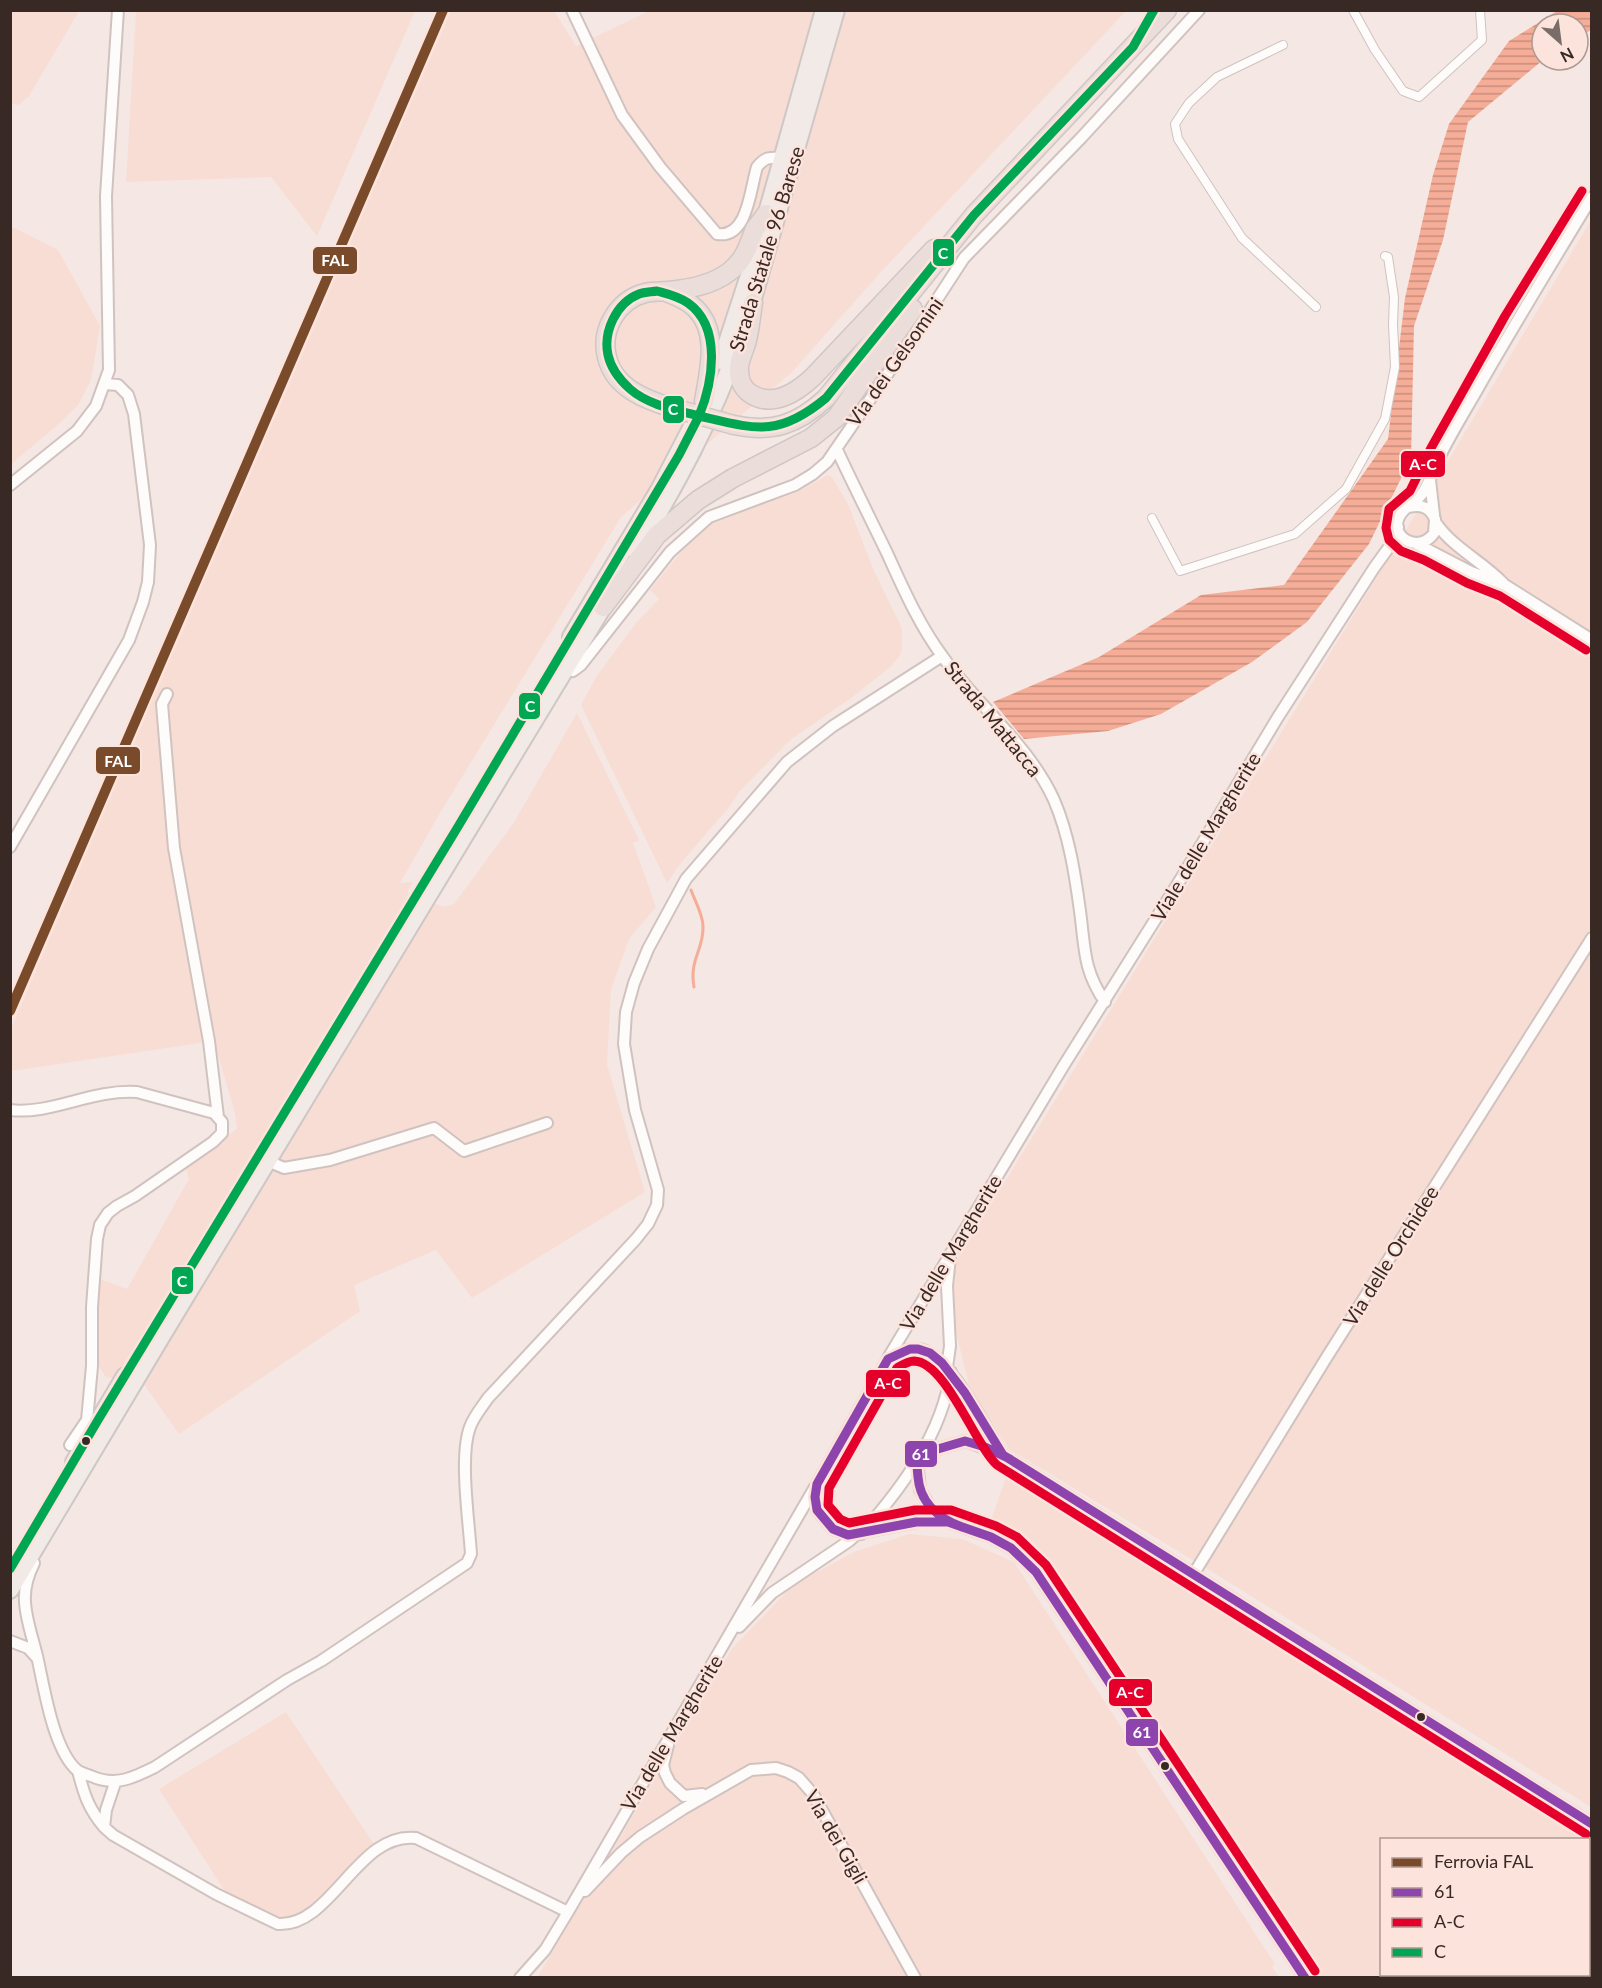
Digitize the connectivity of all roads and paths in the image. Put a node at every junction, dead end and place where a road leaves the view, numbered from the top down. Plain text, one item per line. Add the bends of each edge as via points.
1 (118, 10) edge
2 (572, 10) edge
3 (824, 10) edge
4 (836, 10) edge
5 (1154, 10) edge
6 (1167, 10) edge
7 (1199, 10) edge
8 (1353, 10) edge
9 (1480, 10) edge
10 (1283, 45) dead end
11 (1133, 47) junction
12 (782, 158) junction
13 (1592, 197) edge
14 (766, 214) junction
15 (974, 215) junction
16 (953, 240) junction
17 (1385, 255) dead end
18 (666, 292) junction
19 (753, 303) junction
20 (1316, 307) dead end
21 (105, 384) junction
22 (704, 401) junction
23 (837, 450) junction
24 (1430, 480) junction
25 (10, 485) edge
26 (1409, 507) junction
27 (1152, 518) dead end
28 (1435, 519) junction
29 (1398, 527) junction
30 (1414, 543) junction
31 (1374, 568) junction
32 (1505, 585) junction
33 (603, 607) junction
34 (1592, 639) edge
35 (942, 656) junction
36 (567, 666) junction
37 (167, 694) dead end
38 (10, 847) edge
39 (1592, 938) edge
40 (1105, 1002) junction
41 (10, 1110) edge
42 (218, 1117) junction
43 (547, 1123) dead end
44 (1015, 1147) joint
45 (268, 1161) junction
46 (950, 1254) junction
47 (888, 1359) junction
48 (949, 1369) junction
49 (77, 1442) junction
50 (1003, 1455) junction
51 (919, 1457) junction
52 (78, 1476) junction
53 (817, 1484) junction
54 (948, 1522) junction
55 (858, 1534) junction
56 (10, 1570) edge
57 (1193, 1575) junction
58 (10, 1590) edge
59 (10, 1641) edge
60 (722, 1648) junction
61 (37, 1659) junction
62 (669, 1737) junction
63 (78, 1771) junction
64 (115, 1783) junction
65 (714, 1790) junction
66 (1592, 1824) edge
67 (104, 1827) junction
68 (571, 1907) junction
69 (520, 1977) edge
70 (915, 1977) edge
71 (1305, 1977) edge

1 - 21 street via 106,196 110,370
2 - 12 street via 622,115 717,234 730,234 741,224 756,167 768,157
3 - 12 main road, Strada Statale 96 Barese
4 - 19 main road, Strada Statale 96 Barese
5 - 11 highway
6 - 11 highway
7 - 23 street, Via dei Gelsomini via 964,258
8 - 9 street via 1403,91 1419,97 1482,40
10 - 20 street via 1217,77 1189,103 1175,124 1178,139 1242,238
11 - 15 highway
12 - 14 main road, Strada Statale 96 Barese
13 - 24 street via 1515,322
14 - 18 highway via 743,258 728,272 698,287
14 - 22 main road, Strada Statale 96 Barese via 734,324
15 - 16 highway
15 - 19 highway via 929,253 813,377 782,397 753,396 740,380 739,363
16 - 18 highway, bridge via 818,406 777,427 750,428 673,408 637,394 622,383 605,348 612,319 625,303 646,292
16 - 33 highway via 935,276 836,418 801,444 698,500 657,535
17 - 27 street via 1394,297 1395,367 1385,419 1346,489 1295,534 1180,571
18 - 22 highway via 694,307 706,325 711,353
19 - 33 main road, Strada Statale 96 Barese via 697,444
21 - 25 street via 96,406 76,431
21 - 38 street via 118,385 128,395 134,414 146,493 148,582 129,640
22 - 49 main road, Strada Statale 96 Barese via 679,455 625,548 98,1420
23 - 35 street, Strada Mattacca via 909,599
23 - 36 street, Via dei Gelsomini via 813,474 795,484 709,517 670,552 581,665 573,671
24 - 26 street via 1420,499
24 - 28 street
26 - 28 street via 1426,508
26 - 29 street via 1400,515
28 - 30 street via 1431,537
28 - 32 street via 1454,542
29 - 30 street via 1402,537
29 - 31 street, Viale delle Margherite
30 - 31 street via 1404,545
30 - 32 street
31 - 40 street, Viale delle Margherite via 1278,717
32 - 34 street
33 - 36 main road, Strada Statale 96 Barese
35 - 40 street, Strada Mattacca via 1020,748 1054,800 1077,886 1090,976
35 - 64 street via 833,726 787,762 686,879 648,949 626,1012 624,1044 635,1110 658,1190 657,1206 636,1239 488,1398 474,1420 465,1457 471,1554 467,1563 155,1767
36 - 45 main road, Strada Statale 96 Barese
37 - 42 street via 162,704 174,848 209,1041
39 - 57 street, Via delle Orchidee
40 - 44 street, Viale delle Margherite
41 - 42 street via 28,1111 123,1091 154,1096
42 - 49 street via 222,1122 219,1137 117,1206 100,1225 87,1420
43 - 45 street via 464,1150 434,1128 310,1164 284,1168
44 - 46 street, Via delle Margherite
45 - 52 main road, Strada Statale 96 Barese
46 - 47 street, Via delle Margherite
46 - 48 street
47 - 48 street, Via delle Margherite via 919,1349 937,1357
47 - 53 street, Via delle Margherite
48 - 50 street
48 - 51 street via 946,1402
49 - 56 main road, Strada Statale 96 Barese
50 - 51 street via 965,1441
50 - 57 street
51 - 54 street via 920,1490 930,1507
51 - 55 street via 897,1491
52 - 58 main road, Strada Statale 96 Barese
52 - 61 street via 26,1581 25,1602
53 - 55 street via 817,1510 824,1520 833,1529
53 - 60 street, Via delle Margherite
54 - 55 street via 915,1522
54 - 71 street via 1011,1548 1036,1572
55 - 60 street via 772,1593
57 - 66 street
59 - 61 street via 28,1648
60 - 62 street, Via delle Margherite
61 - 63 street via 50,1716 67,1758
62 - 65 street, Via dei Gigli via 663,1766 670,1783 684,1796
62 - 68 street, Via delle Margherite
63 - 64 street
63 - 67 street via 91,1812
64 - 67 street
65 - 68 street, Via dei Gigli via 640,1837
65 - 70 street, Via dei Gigli via 762,1768 776,1768 799,1778 808,1787
67 - 68 street via 216,1894 278,1924 287,1925 307,1915 382,1845 405,1836
68 - 69 street, Via delle Margherite via 545,1950

